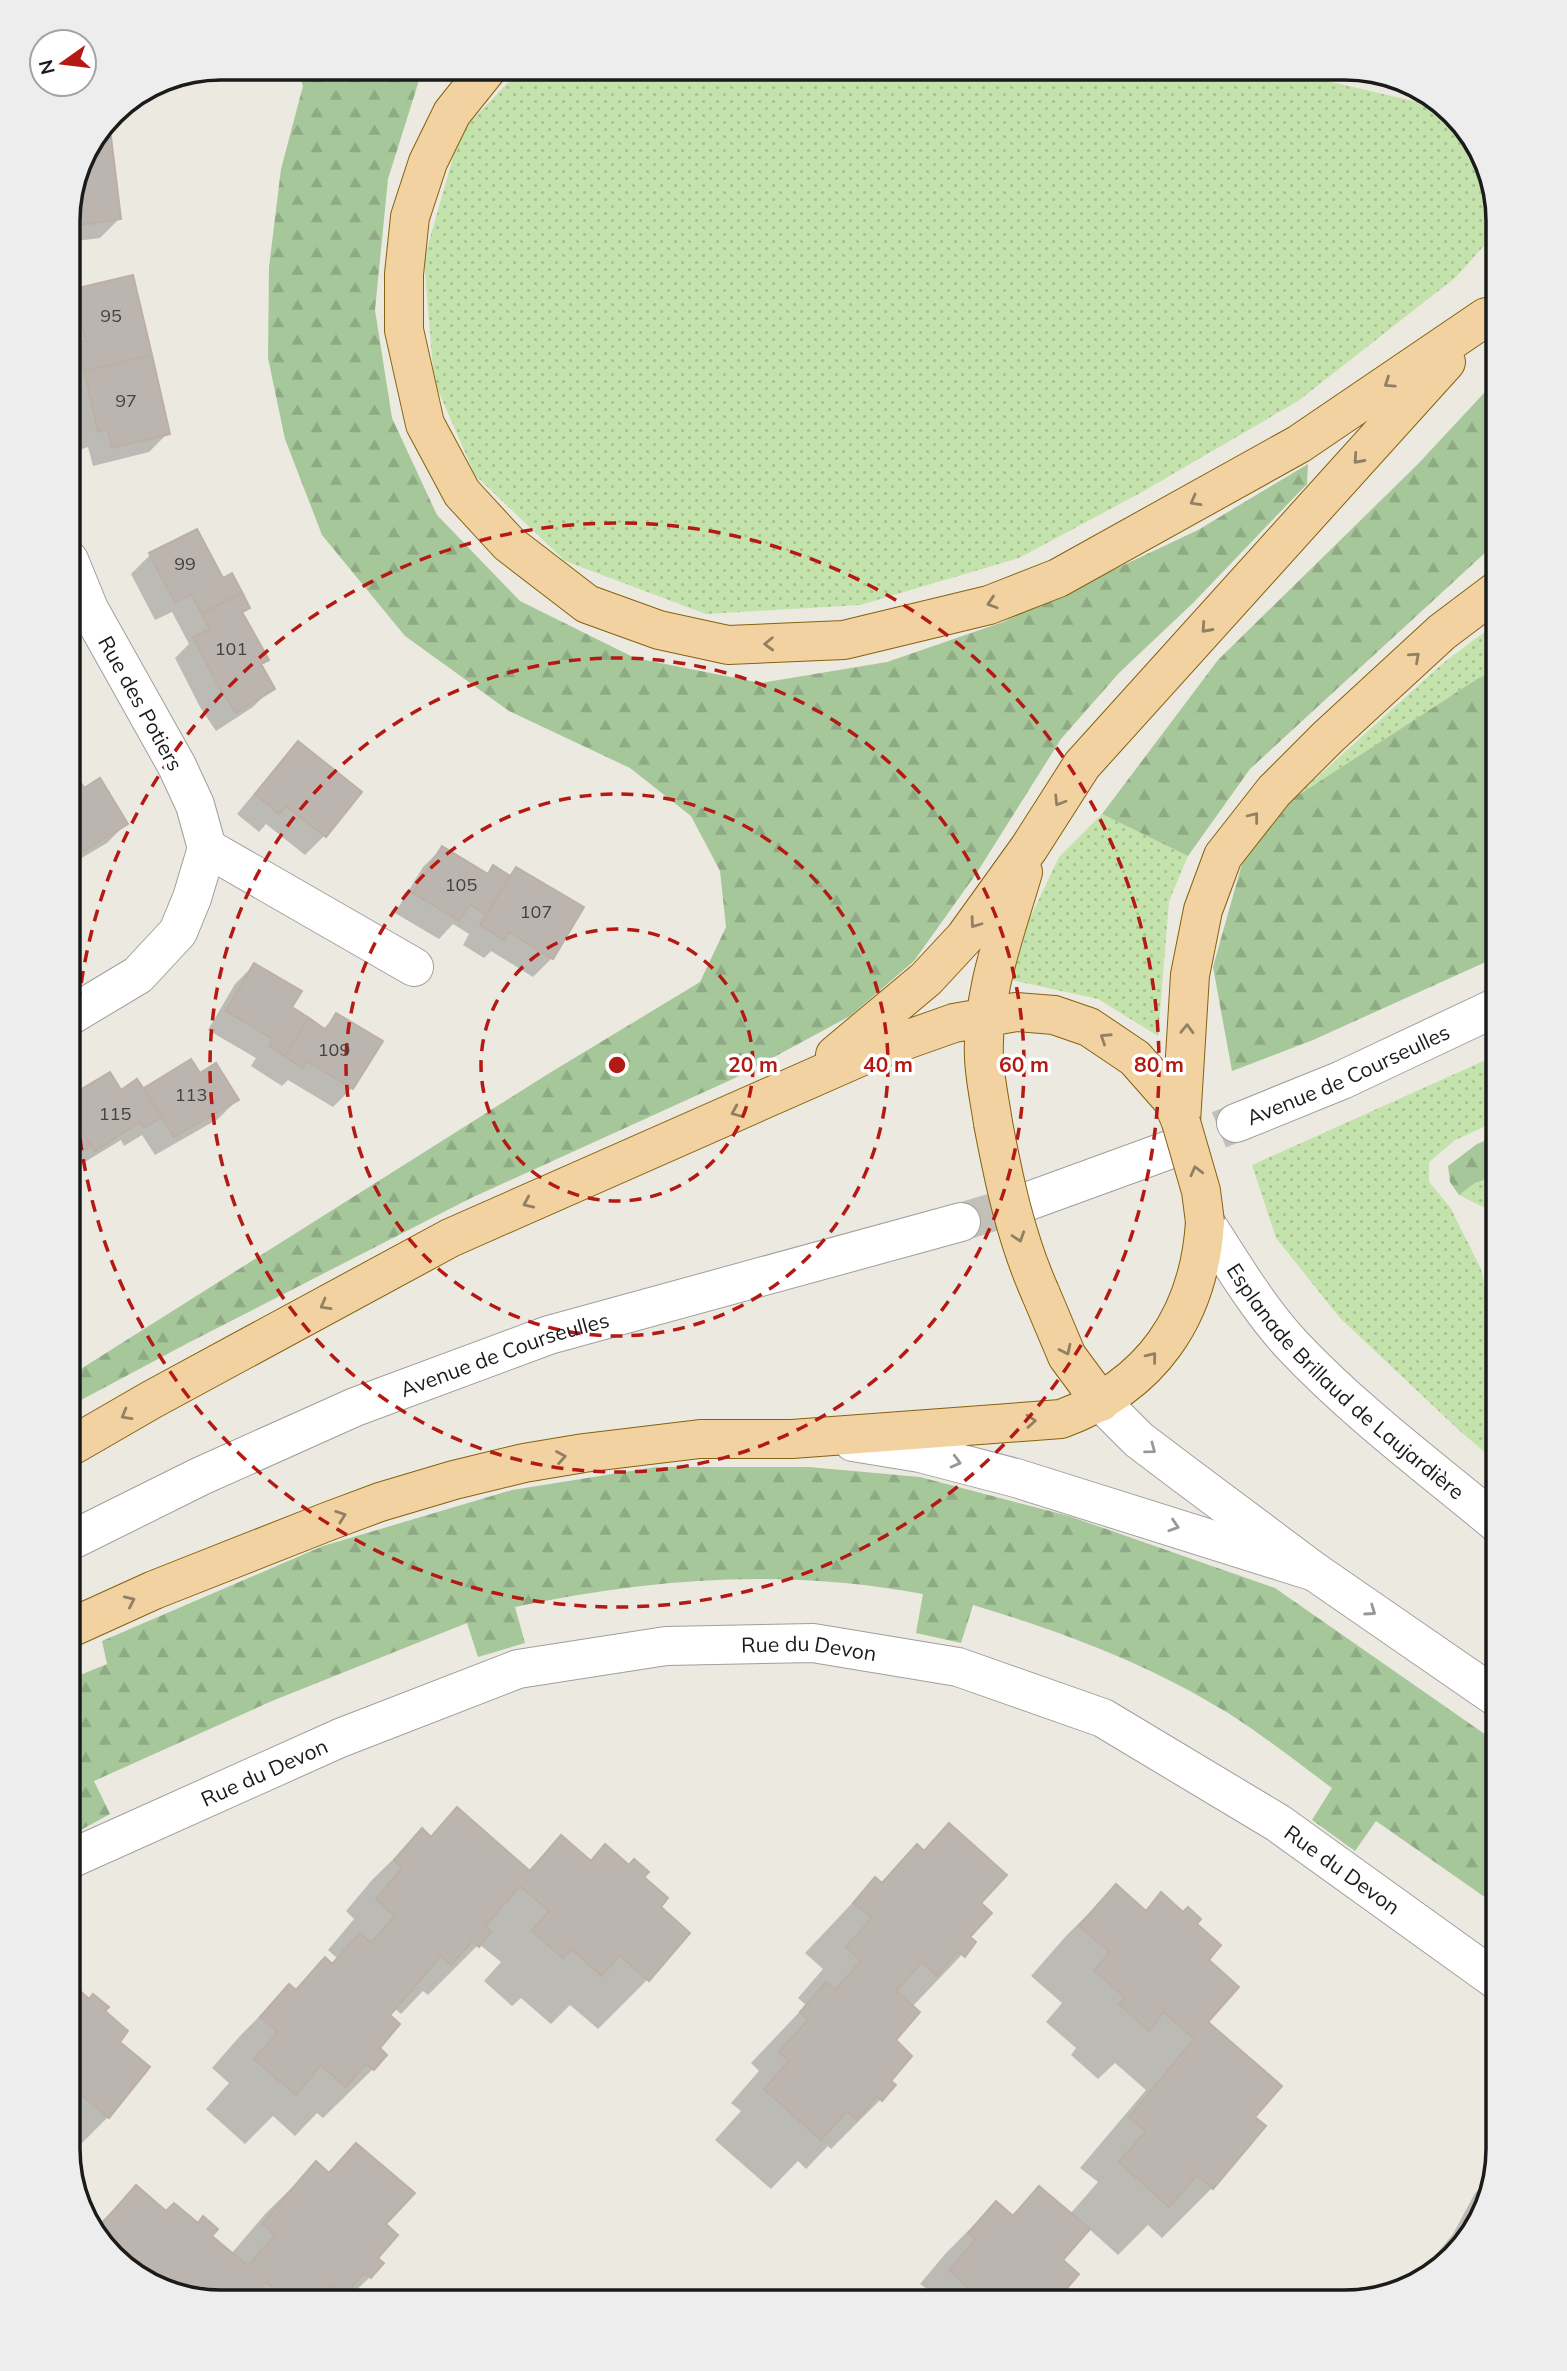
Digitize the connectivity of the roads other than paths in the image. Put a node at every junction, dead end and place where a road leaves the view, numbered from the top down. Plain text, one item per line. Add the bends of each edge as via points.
1 (478, 81) edge
2 (1486, 314) edge
3 (1486, 317) edge
4 (81, 590) edge
5 (1486, 599) edge
6 (207, 848) junction
7 (1029, 848) junction
8 (414, 967) dead end
9 (81, 1009) edge
10 (1486, 1012) edge
11 (986, 1016) junction
12 (799, 1085) junction
13 (1176, 1117) junction
14 (1236, 1123) tunnel mouth
15 (1026, 1202) tunnel mouth
16 (961, 1222) tunnel mouth
17 (1210, 1237) junction
18 (1101, 1402) junction
19 (792, 1439) junction
20 (80, 1441) edge
21 (1486, 1514) edge
22 (80, 1536) edge
23 (1315, 1572) junction
24 (80, 1623) edge
25 (1486, 1690) edge
26 (80, 1855) edge
27 (1486, 1973) edge

2 -> 1 main road via 1299,444 1058,578 989,605 844,640 728,645 659,630 587,604 509,544 462,493 425,424 404,330 410,217 428,162 452,113
3 -> 7 main road via 1082,765
4 - 6 street, Rue des Potiers via 177,766 195,805
13 -> 5 main road via 1190,975 1203,910 1223,856 1274,791 1328,737 1441,632
6 - 8 street
6 - 9 street via 177,932 138,975
7 - 11 main road
7 -> 12 main road via 965,937 926,979
10 - 14 street, Avenue de Courseulles via 1342,1080
11 - 12 main road via 897,1042
13 -> 11 main road via 1135,1058 1089,1027 1054,1015 1016,1012
11 -> 18 main road, bridge via 984,1058 1010,1207 1067,1356
12 -> 20 main road via 450,1238
13 - 15 street
17 -> 13 main road, bridge via 1201,1191
16 - 22 street, Avenue de Courseulles via 549,1335 355,1407
18 -> 17 main road via 1143,1369 1177,1326
17 - 21 street, Esplanade Brillaud de Laujardière via 1276,1325 1330,1383
19 -> 18 main road via 1061,1419
18 -> 23 street via 1139,1440
19 -> 23 street via 862,1443 920,1453 1092,1500
24 -> 19 main road via 227,1560 380,1502 454,1480 524,1463 639,1446 700,1439
23 -> 25 street
26 - 27 street, Rue du Devon via 340,1738 518,1669 666,1646 813,1643 958,1667 1103,1718 1278,1823

